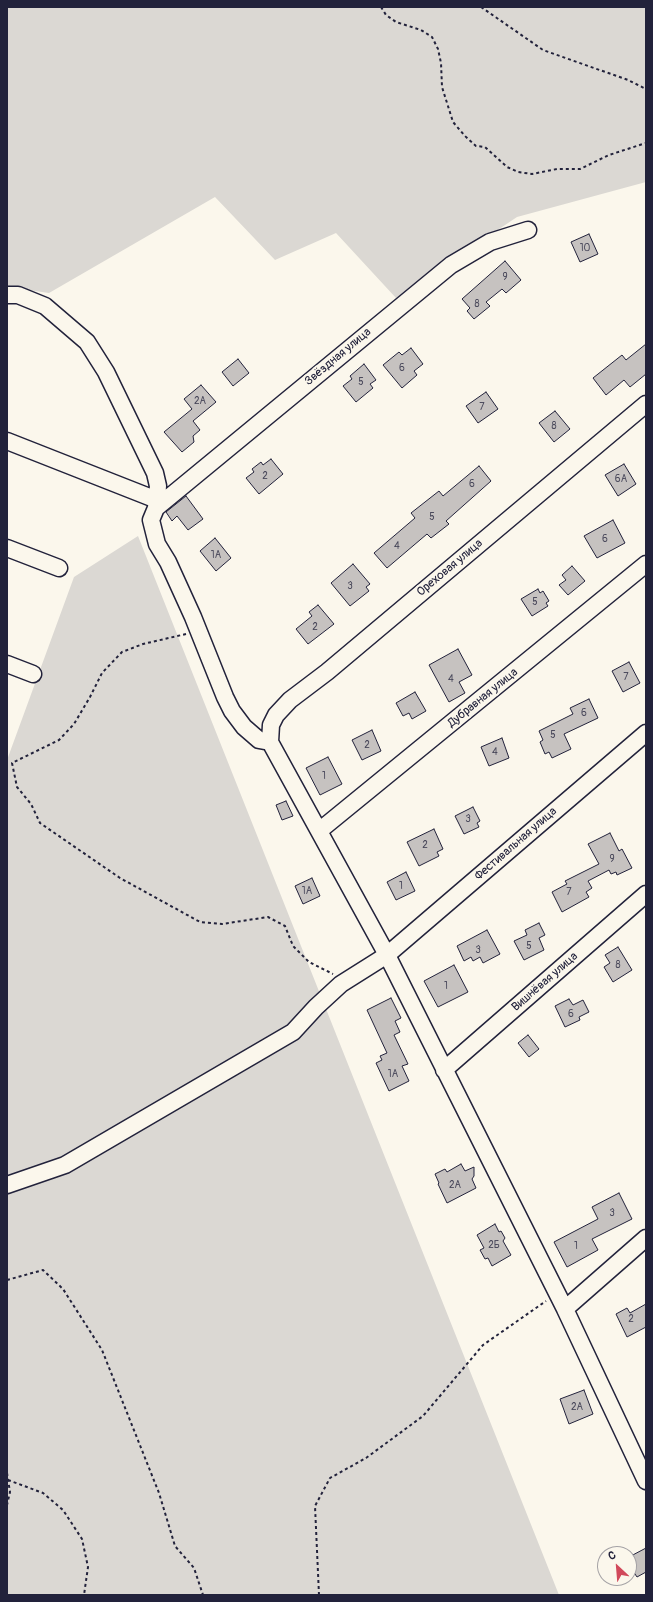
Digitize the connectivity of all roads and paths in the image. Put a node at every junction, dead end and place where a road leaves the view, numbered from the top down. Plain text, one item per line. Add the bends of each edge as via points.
1 (381, 7) edge
2 (481, 7) edge
3 (646, 89) edge
4 (646, 143) edge
5 (528, 230) dead end
6 (7, 295) edge
7 (646, 404) edge
8 (7, 441) edge
9 (158, 504) junction
10 (7, 548) edge
11 (646, 564) edge
12 (59, 568) dead end
13 (199, 631) junction
14 (7, 664) edge
15 (33, 674) dead end
16 (646, 733) edge
17 (270, 742) junction
18 (319, 832) junction
19 (646, 894) edge
20 (387, 955) junction
21 (341, 984) junction
22 (444, 1070) junction
23 (7, 1185) edge
24 (646, 1238) edge
25 (7, 1280) edge
26 (556, 1293) junction
27 (565, 1309) junction
28 (7, 1473) edge
29 (8, 1480) junction
30 (646, 1481) edge
31 (7, 1505) edge
32 (84, 1595) edge
33 (203, 1595) edge
34 (319, 1595) edge

1 - 4 path via 396,22 421,30 432,37 438,49 442,87 453,122 476,146 485,147 507,167 532,174 557,169 580,169 609,155
2 - 3 path via 543,50 628,80
5 - 9 street, Звёздная улица via 490,242 451,265
6 - 9 street via 18,295 45,306 87,342 106,372 155,473
7 - 17 street, Ореховая улица via 327,672 290,700 276,715 271,725
8 - 9 street
9 - 13 street via 151,520 153,532
10 - 12 street
11 - 18 street, Дубравная улица
13 - 17 street via 224,697 232,711 244,727 259,740
13 - 21 path via 143,644 122,652 102,673 74,724 59,740 12,763 17,787 32,804 40,823 120,878 200,922 222,924 268,917 285,926 293,946 309,962 335,975
14 - 15 street
16 - 20 street, Фестивальная улица
17 - 18 street
18 - 20 street
19 - 22 street, Вишнёвая улица
20 - 21 street, Фестивальная улица
20 - 22 street
21 - 23 street, Фестивальная улица via 293,1032 65,1165
22 - 26 street
24 - 27 street
25 - 33 path via 44,1270 63,1289 102,1350 159,1493 175,1546 194,1568
26 - 27 street
26 - 34 path via 483,1345 423,1416 366,1458 330,1478 315,1506
27 - 30 street
28 - 29 path
29 - 31 path via 10,1492
29 - 32 path via 43,1493 63,1510 82,1539 88,1567

